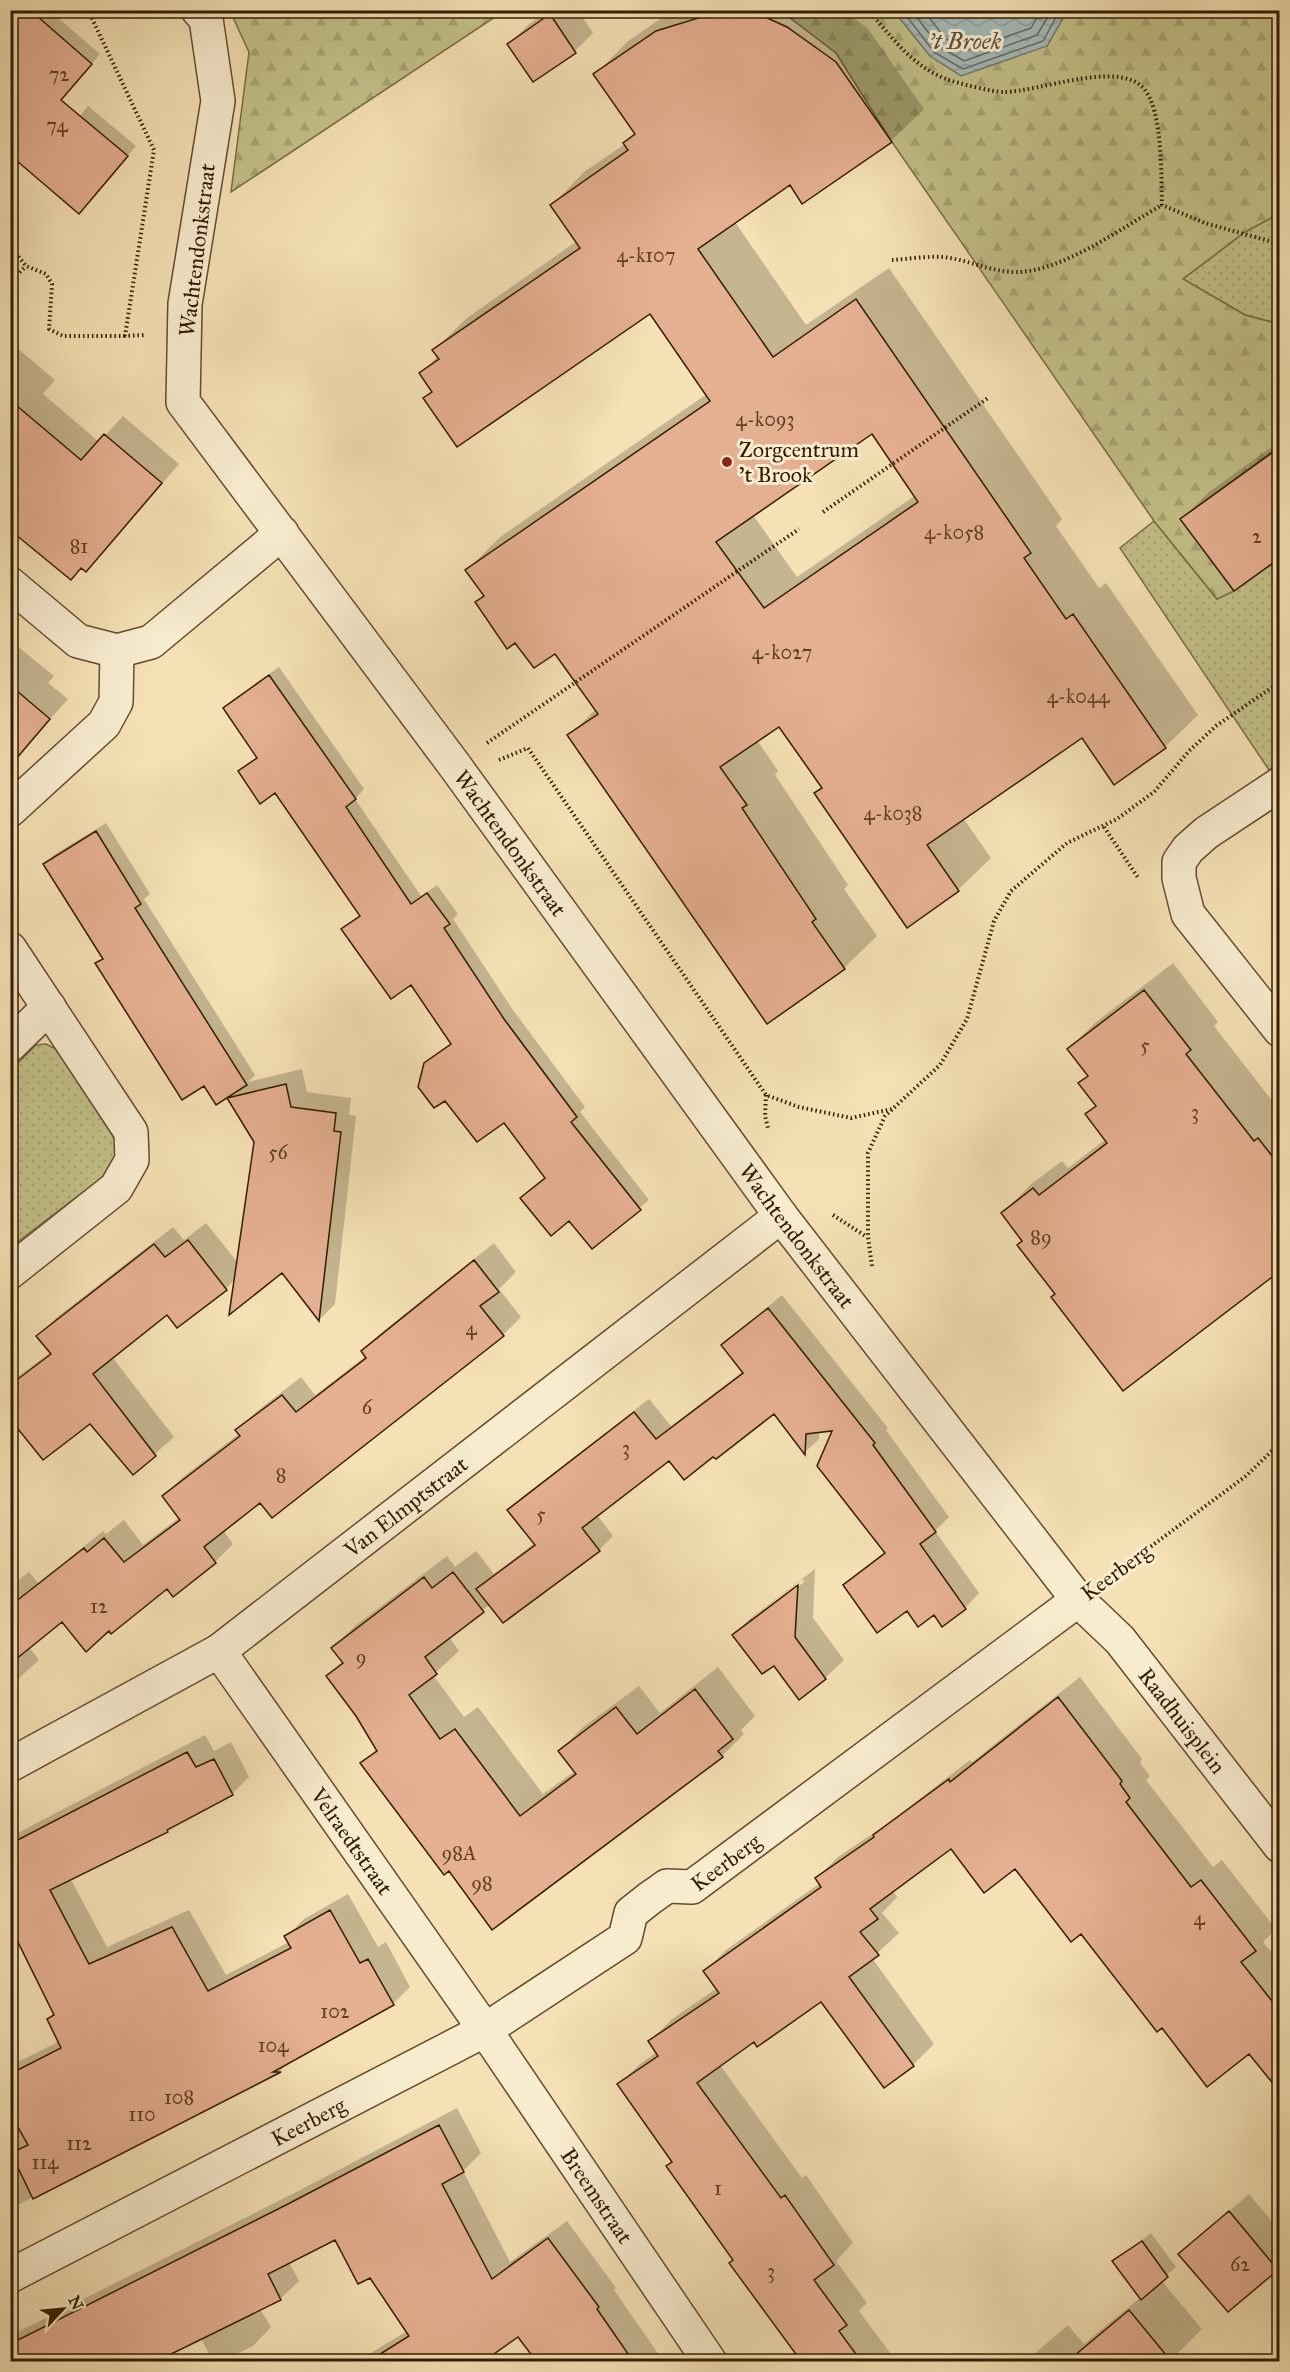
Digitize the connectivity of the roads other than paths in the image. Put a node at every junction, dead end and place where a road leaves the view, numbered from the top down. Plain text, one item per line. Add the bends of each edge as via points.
1 (198, 10) edge
2 (282, 533) junction
3 (10, 584) edge
4 (117, 651) junction
5 (1280, 784) edge
6 (10, 810) edge
7 (10, 949) edge
8 (50, 1007) junction
9 (1280, 1030) edge
10 (10, 1045) edge
11 (781, 1216) junction
12 (10, 1272) edge
13 (1078, 1600) junction
14 (219, 1651) junction
15 (10, 1765) edge
16 (1280, 1846) edge
17 (485, 2030) junction
18 (10, 2276) edge
19 (710, 2361) edge

1 - 2 street, Wachtendonkstraat via 206,19 218,101 185,304 183,402
2 - 4 street via 151,642
2 - 11 street, Wachtendonkstraat
3 - 4 street via 78,641
4 - 6 street via 116,702 104,724
5 - 9 street via 1206,833 1179,862 1188,914
7 - 8 street
8 - 10 street
8 - 12 street via 131,1132 132,1160 116,1188
11 - 13 street, Wachtendonkstraat
11 - 14 street, Van Elmptstraat
13 - 16 street, Raadhuisplein via 1120,1640
13 - 17 street, Keerberg via 692,1887 668,1886 650,1898 631,1913 625,1938
14 - 15 street, Van Elmptstraat
14 - 17 street, Velraedtstraat
17 - 18 street, Keerberg
17 - 19 street, Breemstraat

